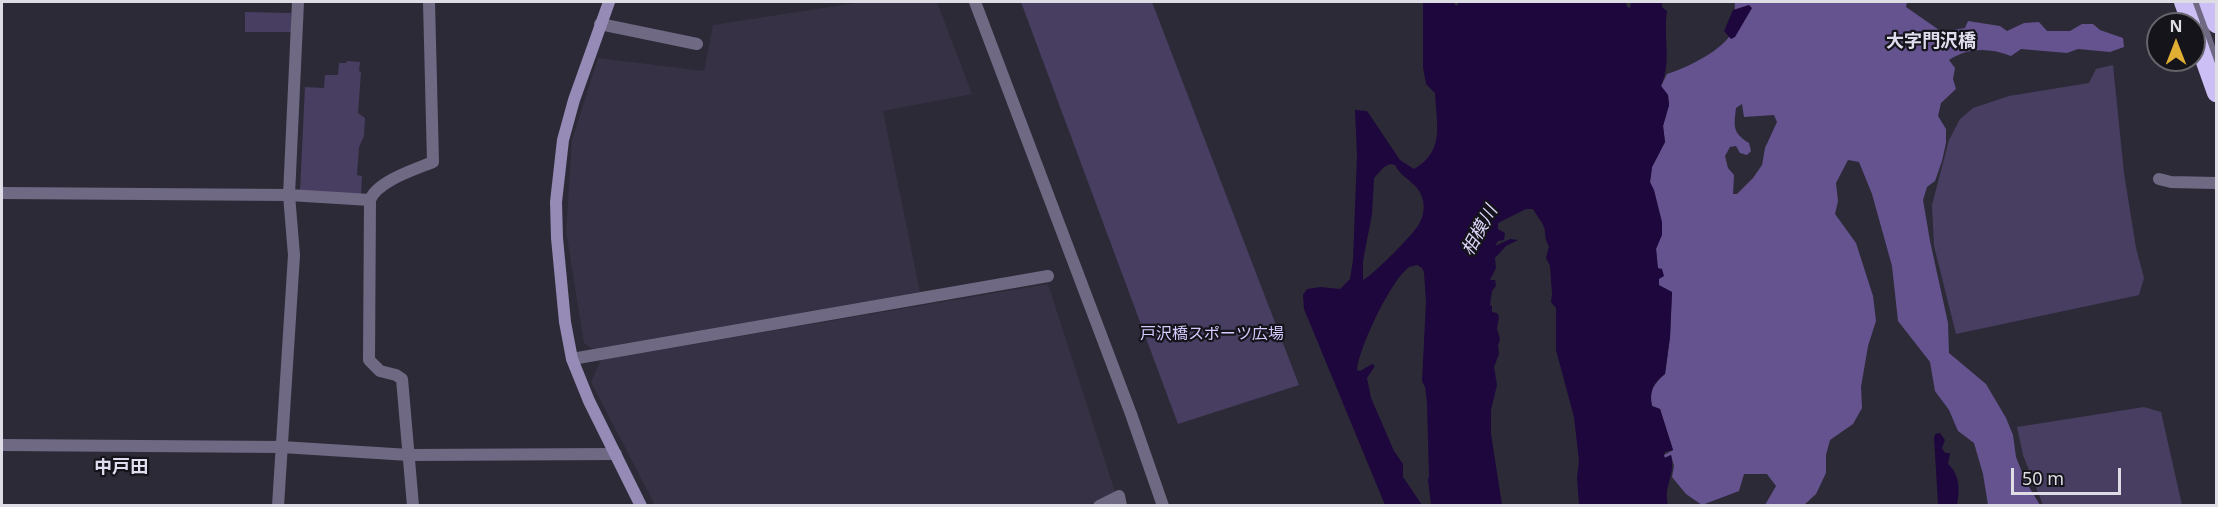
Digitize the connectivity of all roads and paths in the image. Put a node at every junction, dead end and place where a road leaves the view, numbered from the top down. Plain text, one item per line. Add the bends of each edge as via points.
1 (298, 2) edge
2 (429, 2) edge
3 (609, 2) edge
4 (975, 2) edge
5 (2193, 2) edge
6 (2208, 2) edge
7 (600, 24) junction
8 (2217, 24) edge
9 (697, 44) dead end
10 (2206, 63) edge
11 (2217, 66) edge
12 (2217, 93) edge
13 (2159, 179) dead end
14 (2217, 183) edge
15 (2, 193) edge
16 (289, 195) junction
17 (370, 200) junction
18 (1048, 276) dead end
19 (572, 359) junction
20 (2, 445) edge
21 (282, 447) junction
22 (616, 454) junction
23 (409, 455) junction
24 (278, 506) edge
25 (413, 506) edge
26 (641, 506) edge
27 (1099, 506) edge
28 (1121, 506) edge
29 (1163, 506) edge

1 - 16 street
2 - 17 street via 433,162 395,178
3 - 7 street
4 - 29 street
5 - 11 street
6 - 8 highway
7 - 9 street via 675,44
7 - 19 street via 563,140 558,181 557,238
10 - 12 highway
13 - 14 street
15 - 16 street
16 - 17 street
16 - 21 street via 294,255
17 - 23 street via 369,360 380,371 402,379
18 - 19 street
19 - 22 street
20 - 21 street
21 - 23 street
21 - 24 street
22 - 23 street
22 - 26 street
23 - 25 street
27 - 28 street via 1119,496

